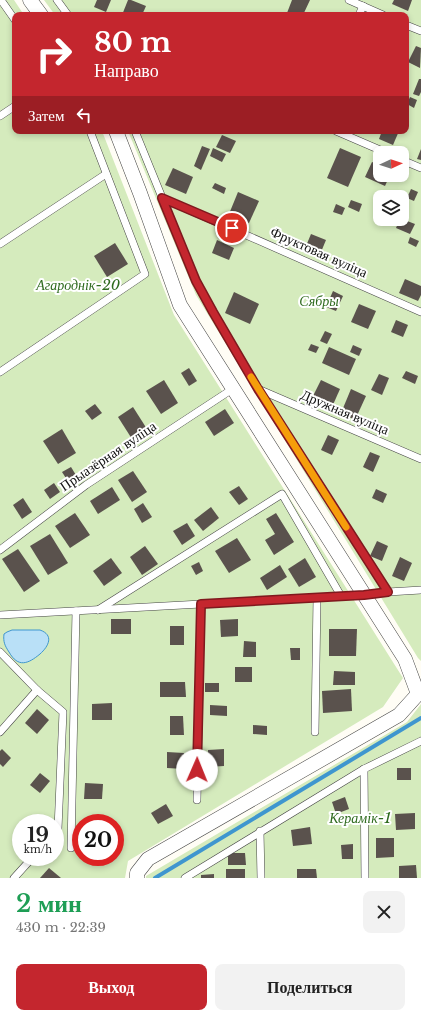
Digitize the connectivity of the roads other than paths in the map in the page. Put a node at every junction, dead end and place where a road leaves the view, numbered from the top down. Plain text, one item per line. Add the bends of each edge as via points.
1 (1, 0) edge
2 (30, 0) edge
3 (57, 0) edge
4 (349, 0) edge
5 (363, 6) junction
6 (39, 12) edge
7 (66, 12) edge
8 (360, 12) edge
9 (376, 12) edge
10 (12, 16) edge
11 (409, 26) edge
12 (421, 31) edge
13 (12, 108) edge
14 (0, 116) edge
15 (91, 134) edge
16 (117, 134) edge
17 (136, 134) edge
18 (343, 134) edge
19 (373, 147) edge
20 (409, 163) edge
21 (421, 168) edge
22 (106, 174) junction
23 (162, 198) junction
24 (0, 244) edge
25 (421, 312) edge
26 (0, 372) edge
27 (234, 388) junction
28 (258, 389) junction
29 (421, 459) edge
30 (0, 550) edge
31 (421, 590) edge
32 (388, 592) junction
33 (364, 595) junction
34 (341, 596) junction
35 (317, 598) junction
36 (201, 604) junction
37 (97, 610) junction
38 (76, 611) junction
39 (0, 615) edge
40 (0, 652) edge
41 (37, 690) junction
42 (420, 694) edge
43 (0, 732) edge
44 (315, 732) dead end
45 (421, 741) edge
46 (364, 769) junction
47 (197, 800) dead end
48 (59, 814) edge
49 (260, 831) junction
50 (71, 848) dead end
51 (25, 866) edge
52 (14, 878) edge
53 (137, 878) edge
54 (185, 878) edge
55 (261, 878) edge
56 (365, 878) edge

1 - 10 lane
2 - 6 street
3 - 7 lane
4 - 5 lane
5 - 8 lane
5 - 9 lane
11 - 12 lane
13 - 14 lane
15 - 22 lane
16 - 27 street via 180,305
17 - 23 lane
18 - 19 lane
20 - 21 lane
22 - 24 lane
22 - 26 lane via 145,274
23 - 25 lane, Фруктовая вуліца
23 - 28 lane via 196,281
27 - 30 lane, Прыазёрная вуліца via 86,485
27 - 33 street
28 - 29 lane, Дружная вуліца
28 - 32 lane
31 - 32 lane
32 - 33 lane
33 - 34 lane
33 - 42 street via 405,659
34 - 35 lane
34 - 37 lane via 282,494
35 - 36 lane
35 - 44 lane
36 - 37 lane
36 - 47 lane
37 - 38 lane
38 - 39 lane
38 - 50 lane
40 - 41 lane
41 - 43 lane
41 - 48 lane via 63,712
42 - 53 street via 399,715 148,859 137,873
45 - 46 lane
46 - 49 lane
46 - 56 lane
49 - 54 lane
49 - 55 lane
51 - 52 lane

